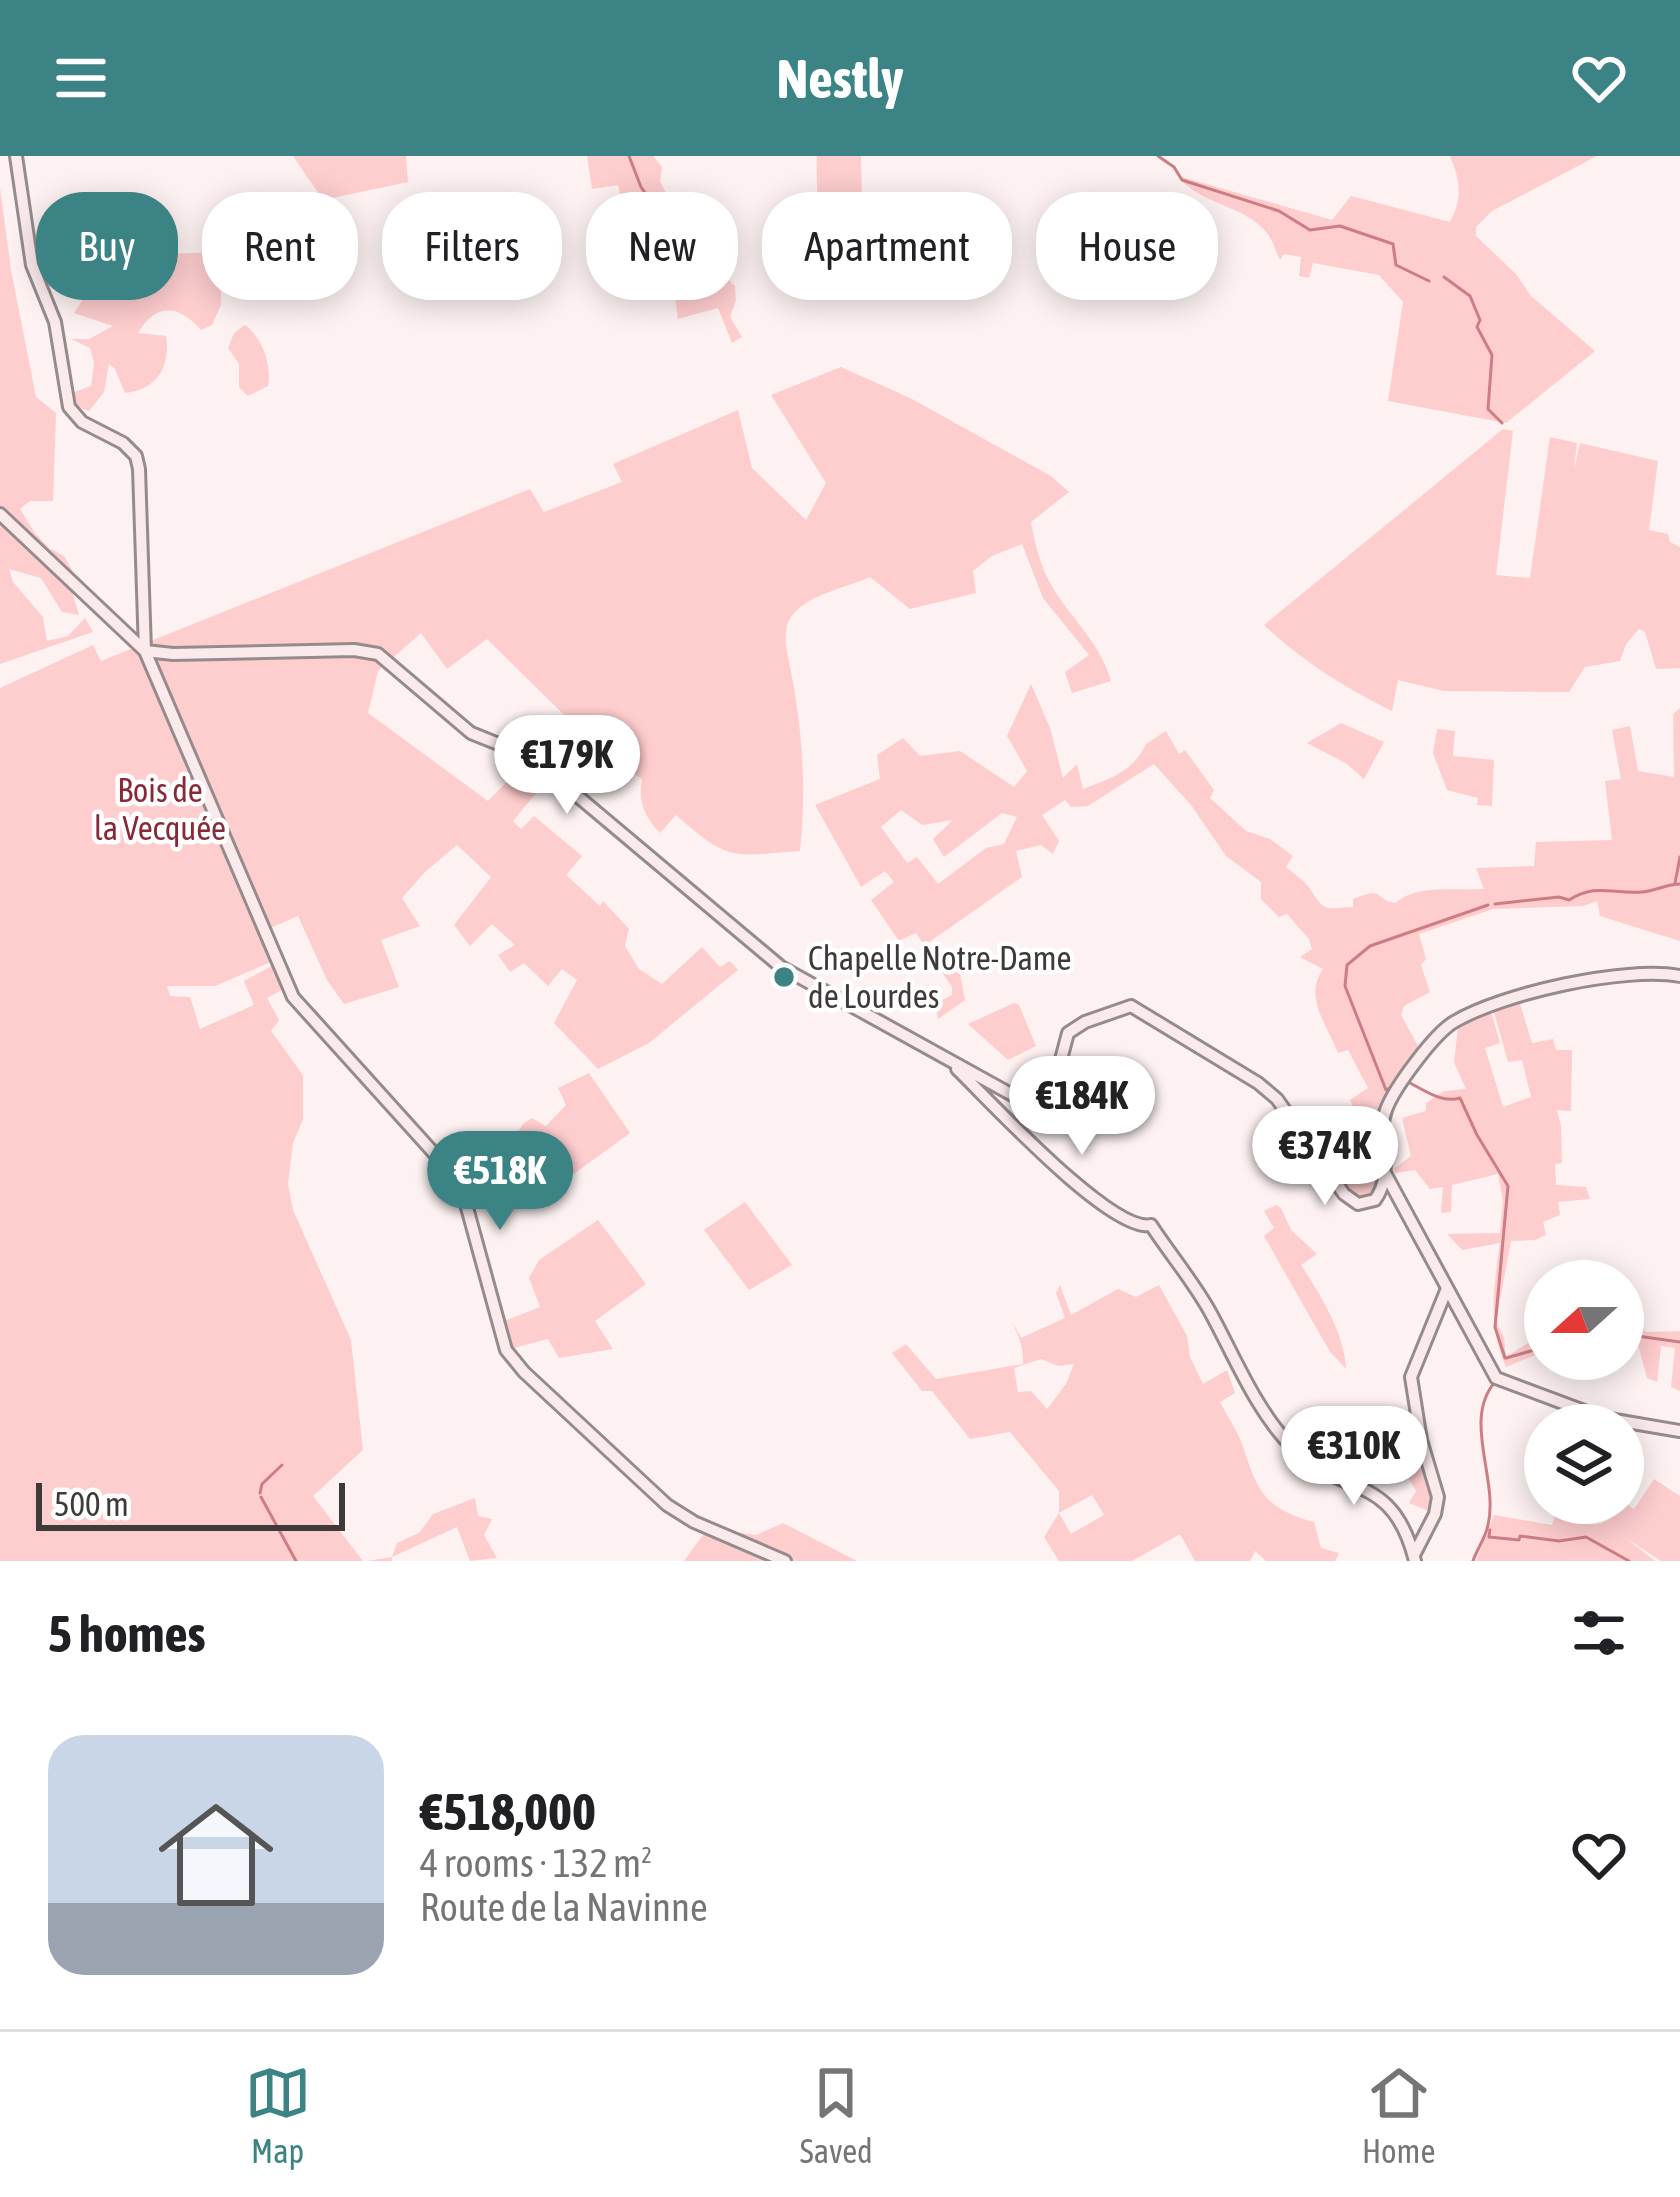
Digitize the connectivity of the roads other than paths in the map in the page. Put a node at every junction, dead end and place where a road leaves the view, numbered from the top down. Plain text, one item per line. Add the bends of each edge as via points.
1 (16, 156) edge
2 (0, 514) edge
3 (145, 651) junction
4 (1680, 976) edge
5 (954, 1063) junction
6 (1386, 1175) junction
7 (1103, 1207) junction
8 (1122, 1220) junction
9 (1151, 1225) junction
10 (1138, 1236) dead end
11 (1446, 1291) junction
12 (1680, 1431) edge
13 (1414, 1541) edge
14 (785, 1561) edge

1 - 3 street via 32,265 55,322 69,407 136,456
2 - 3 street
3 - 5 street via 367,651 387,660 471,733 532,757 773,961
3 - 14 street via 293,997 462,1186 506,1350 668,1505
4 - 6 street via 1636,972 1543,991 1468,1015 1439,1034 1388,1105
5 - 6 street via 1044,1105 1054,1095 1068,1033 1131,1006 1277,1099 1352,1202 1375,1200
5 - 7 street
6 - 11 street
7 - 8 street
7 - 9 street
8 - 9 street
8 - 10 street
9 - 13 street via 1277,1432 1310,1464 1377,1493
11 - 12 street via 1497,1379 1603,1418
11 - 13 street via 1411,1377 1437,1491 1436,1514

